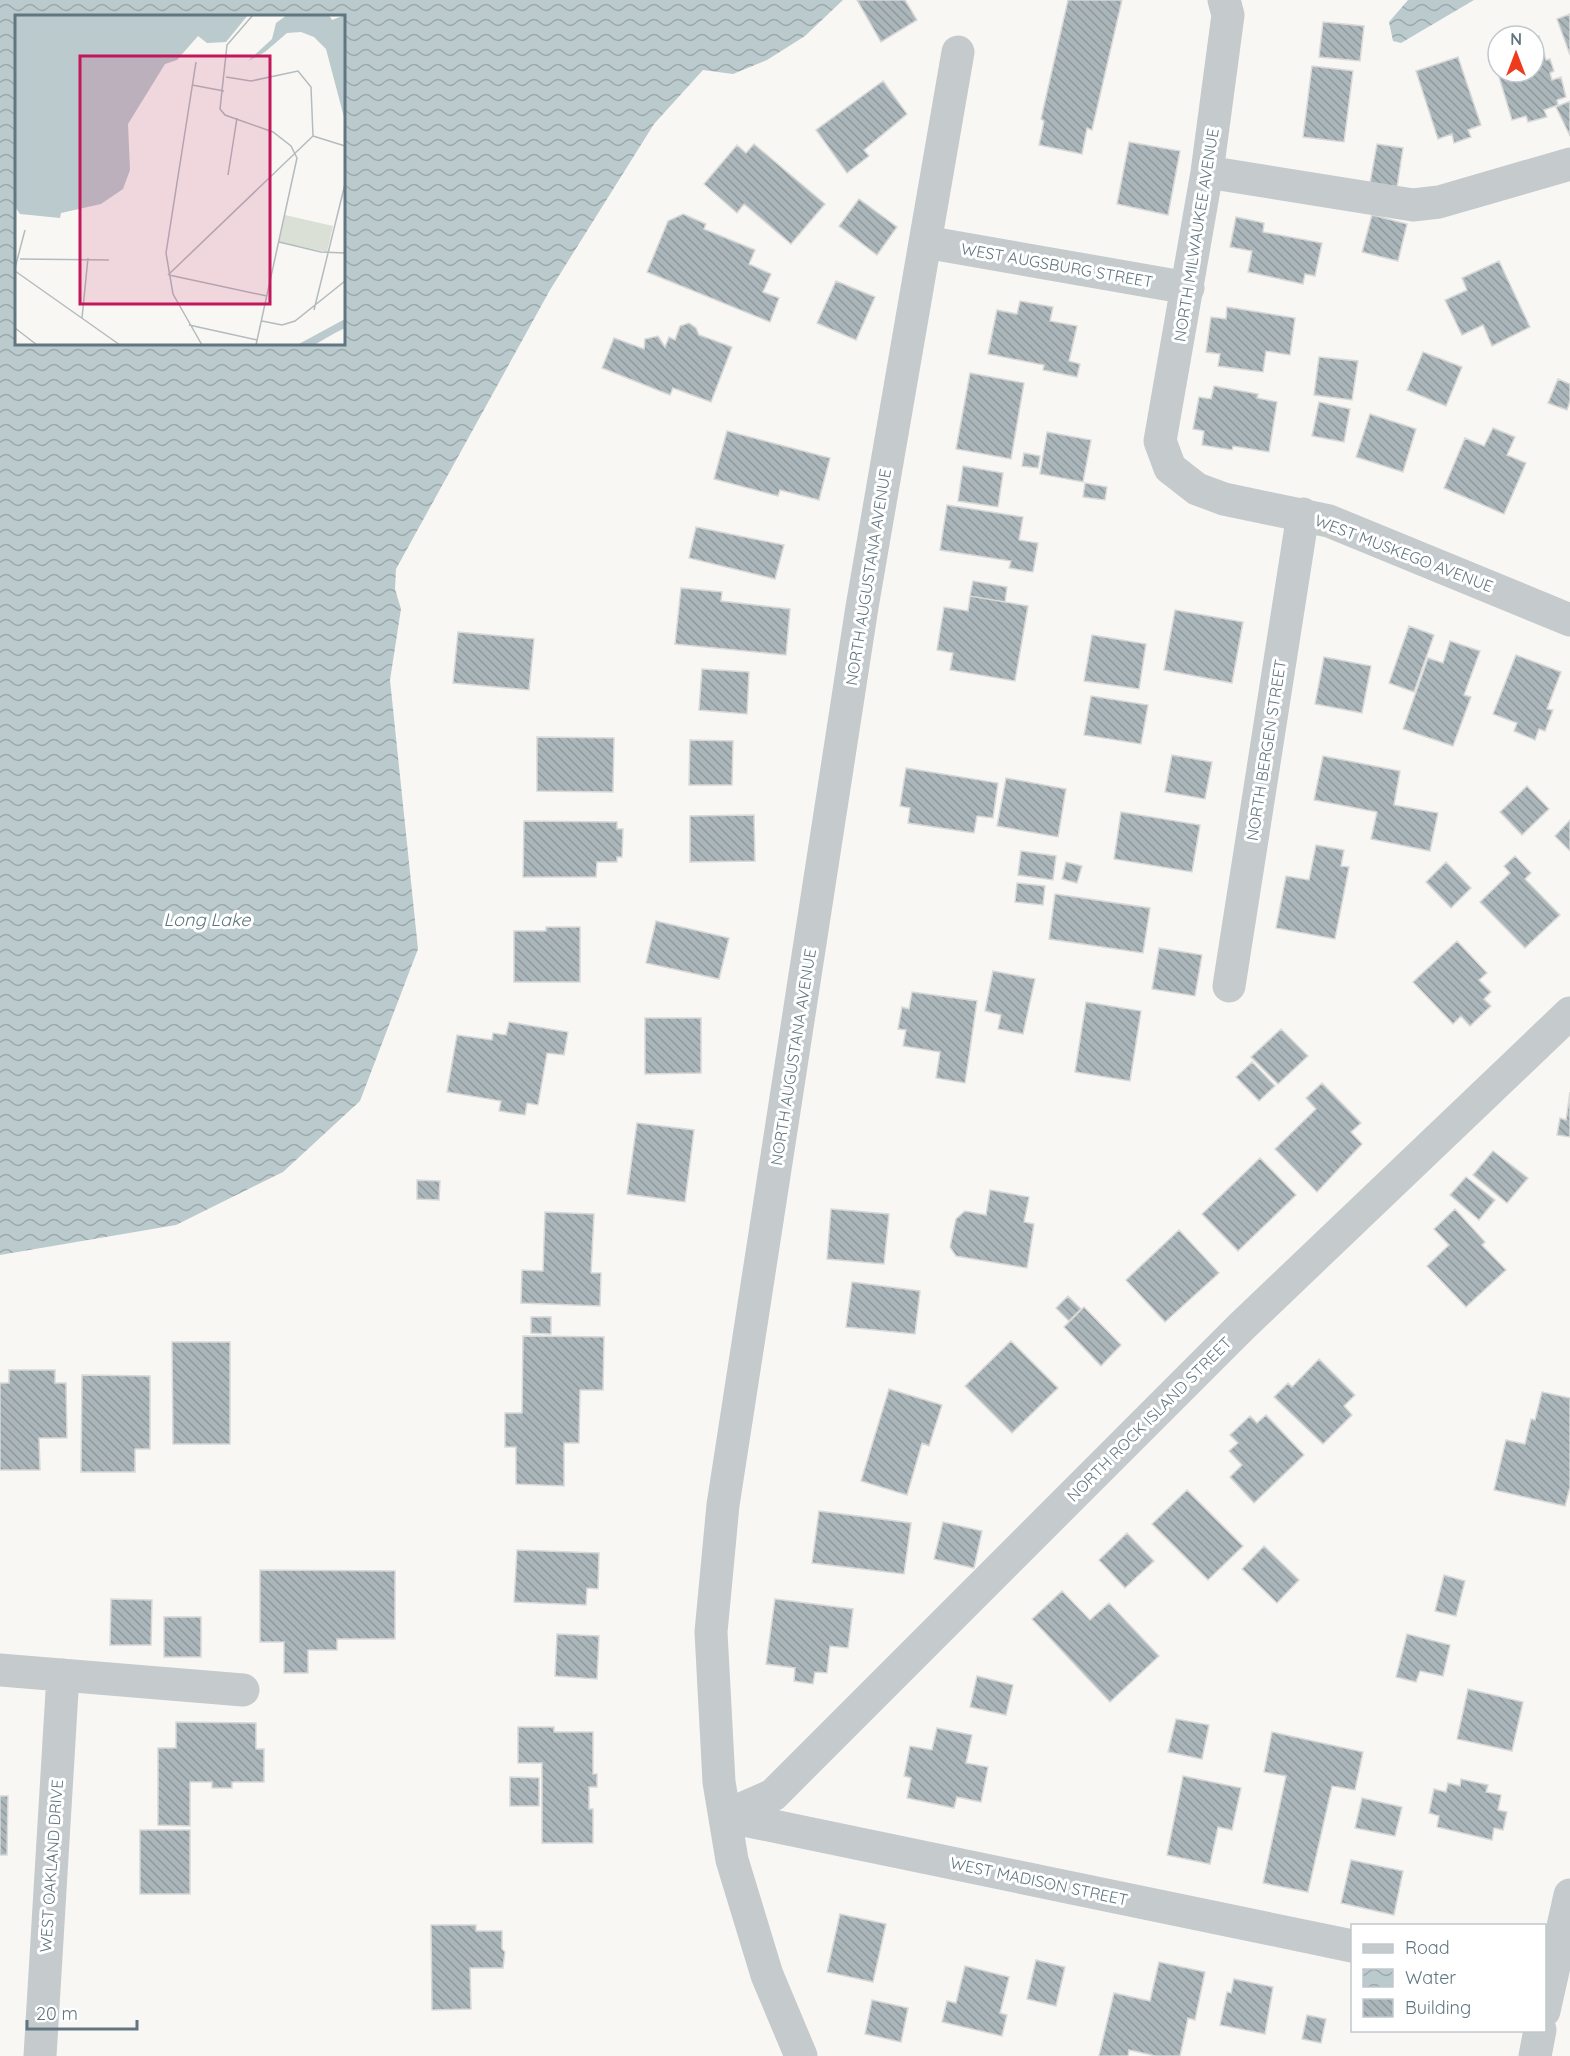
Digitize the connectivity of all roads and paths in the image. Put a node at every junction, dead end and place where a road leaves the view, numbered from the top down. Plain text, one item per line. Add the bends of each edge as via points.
1 (1224, 0) edge
2 (958, 52) dead end
3 (1570, 164) edge
4 (1207, 172) junction
5 (926, 242) junction
6 (1188, 288) junction
7 (1170, 468) joint
8 (1303, 514) junction
9 (1570, 620) edge
10 (1229, 986) dead end
11 (1570, 1013) edge
12 (0, 1670) edge
13 (63, 1675) junction
14 (243, 1690) dead end
15 (725, 1816) junction
16 (1570, 1895) edge
17 (1351, 1946) edge
18 (1546, 1995) edge
19 (1540, 2032) edge
20 (40, 2056) edge
21 (801, 2056) edge
22 (1535, 2056) edge

1 - 4 street, NORTH MILWAUKEE AVENUE via 1228,15
2 - 5 street, NORTH AUGUSTANA AVENUE
3 - 4 street via 1413,206
4 - 6 street, NORTH MILWAUKEE AVENUE
5 - 6 street, WEST AUGSBURG STREET
5 - 15 street, NORTH AUGUSTANA AVENUE via 862,607 723,1505 711,1632 719,1782
6 - 7 street, NORTH MILWAUKEE AVENUE via 1160,441
7 - 8 street, WEST MUSKEGO AVENUE via 1197,489 1224,499
8 - 9 street, WEST MUSKEGO AVENUE via 1329,521
8 - 10 street, NORTH BERGEN STREET
11 - 15 street, NORTH ROCK ISLAND STREET via 1241,1327 773,1795
12 - 13 street
13 - 14 street
13 - 20 street, WEST OAKLAND DRIVE
15 - 17 street, WEST MADISON STREET
15 - 21 street, NORTH AUGUSTANA AVENUE via 732,1860 767,1976
16 - 18 street
19 - 22 street

